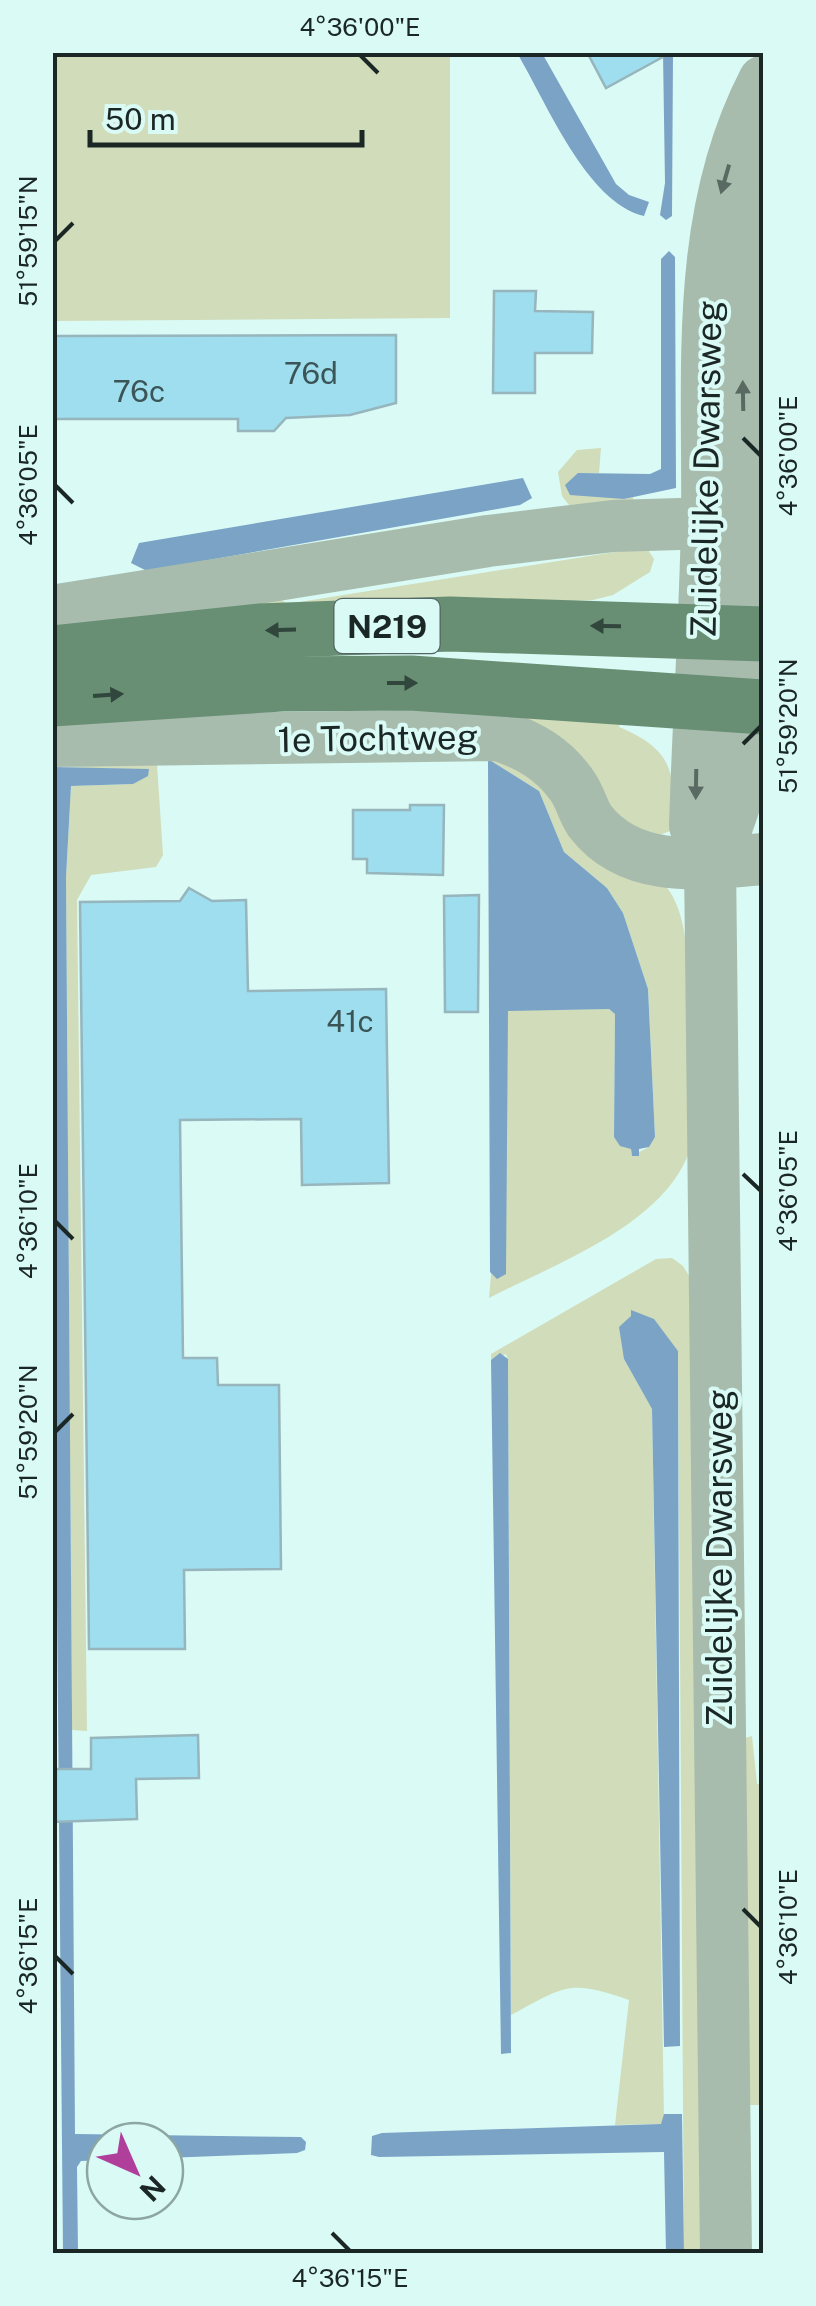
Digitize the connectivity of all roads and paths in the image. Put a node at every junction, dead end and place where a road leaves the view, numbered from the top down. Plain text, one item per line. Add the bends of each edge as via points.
1 (764, 82) edge
2 (764, 181) edge
3 (740, 279) edge
4 (726, 522) junction
5 (52, 611) edge
6 (739, 632) edge
7 (52, 653) edge
8 (52, 698) edge
9 (698, 702) junction
10 (758, 707) edge
11 (52, 741) edge
12 (764, 859) edge
13 (710, 862) junction
14 (726, 2254) edge

1 -> 3 street, Zuidelijke Dwarsweg via 720,196
2 - 3 street, Zuidelijke Dwarsweg
3 - 4 street, Zuidelijke Dwarsweg
4 - 5 street via 613,526 488,542
4 - 6 street, Zuidelijke Dwarsweg
6 -> 7 main road, N219 via 450,624 278,630
6 - 9 street, Zuidelijke Dwarsweg
6 - 10 street, Zuidelijke Dwarsweg
8 -> 9 main road, 1e Tochtweg / N219 via 410,683
9 - 10 main road, N219
9 -> 13 street, Zuidelijke Dwarsweg via 695,826
10 - 13 street, Zuidelijke Dwarsweg via 726,834
11 - 13 street, 1e Tochtweg via 498,735 528,745 560,770 590,821 626,852 655,862
12 - 13 street, 1e Tochtweg
13 - 14 street, Zuidelijke Dwarsweg

